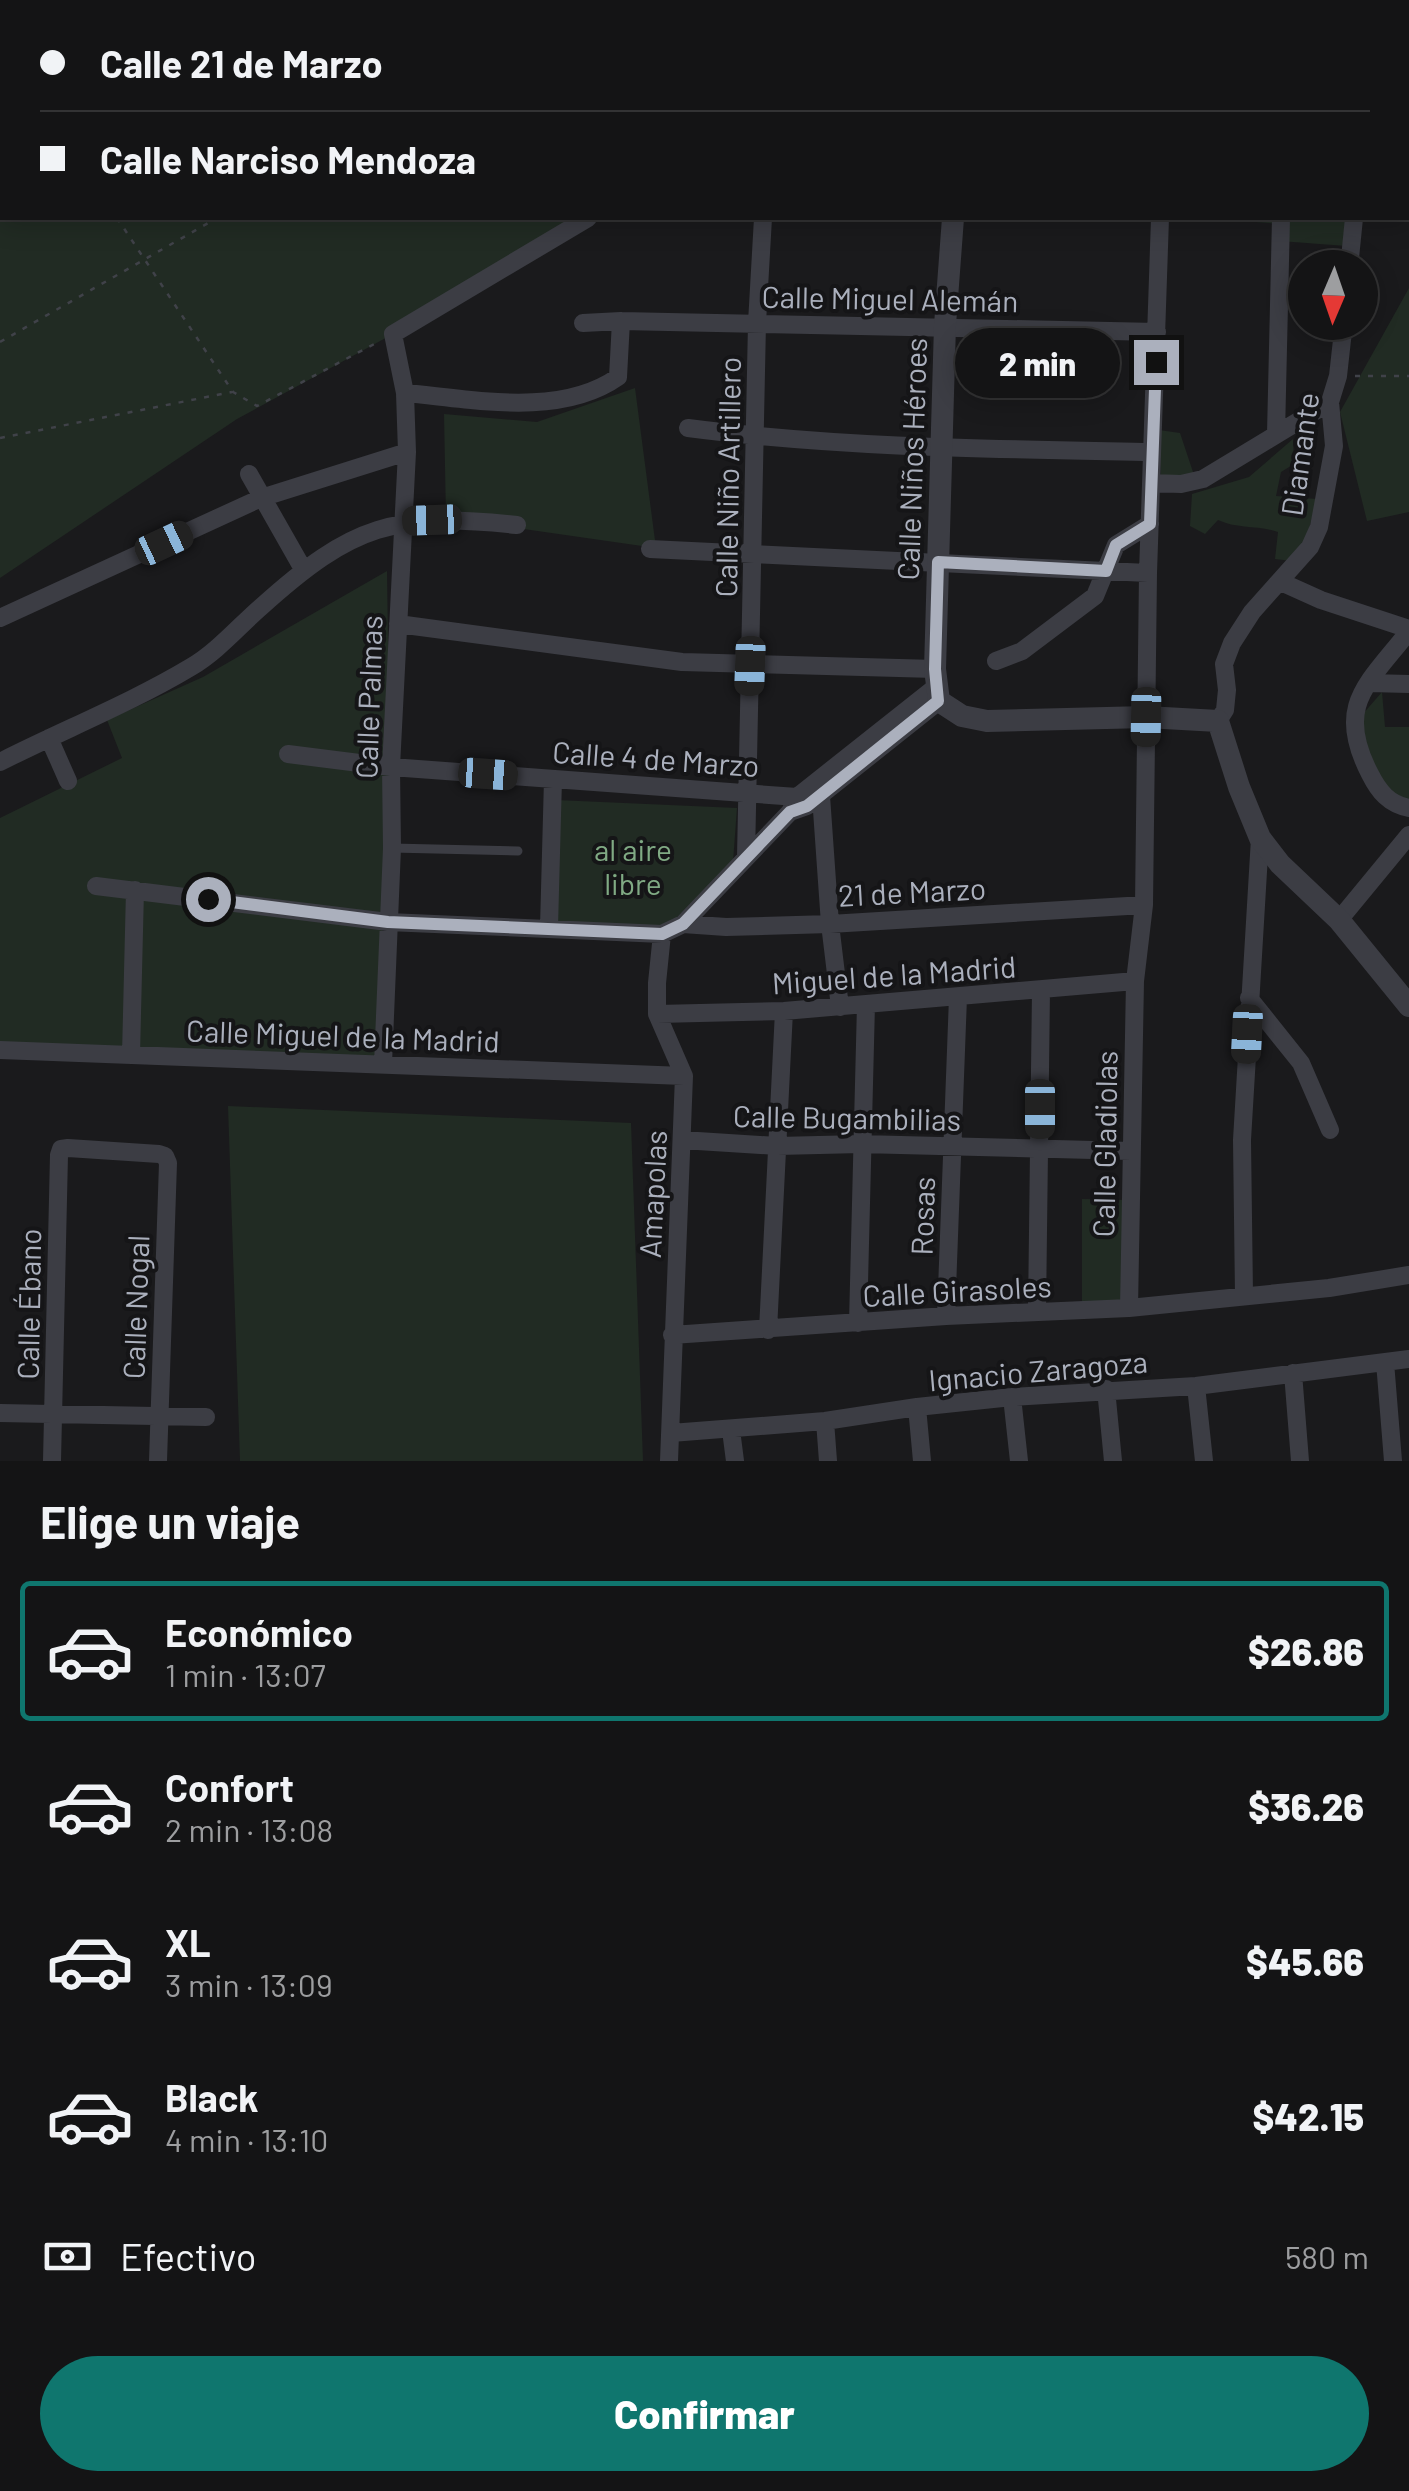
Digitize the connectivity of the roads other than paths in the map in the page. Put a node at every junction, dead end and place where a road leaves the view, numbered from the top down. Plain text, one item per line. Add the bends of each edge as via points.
1 (585, 220) edge
2 (762, 220) edge
3 (953, 220) edge
4 (1160, 220) edge
5 (1281, 220) edge
6 (1354, 220) edge
7 (1351, 250) edge
8 (621, 321) junction
9 (583, 323) dead end
10 (757, 323) junction
11 (945, 326) junction
12 (1157, 332) junction
13 (1342, 340) edge
14 (406, 393) junction
15 (1330, 402) junction
16 (688, 428) dead end
17 (1276, 434) junction
18 (756, 437) junction
19 (941, 448) junction
20 (407, 452) junction
21 (1152, 452) junction
22 (248, 474) dead end
23 (1152, 483) junction
24 (262, 498) junction
25 (404, 521) junction
26 (1150, 524) junction
27 (516, 525) dead end
28 (650, 549) dead end
29 (754, 551) junction
30 (938, 562) junction
31 (303, 569) junction
32 (1106, 571) junction
33 (1148, 573) junction
34 (1281, 582) junction
35 (0, 618) edge
36 (398, 624) junction
37 (1409, 630) edge
38 (996, 661) dead end
39 (750, 666) junction
40 (1369, 684) junction
41 (1409, 684) edge
42 (937, 685) junction
43 (1146, 717) junction
44 (1218, 721) junction
45 (48, 738) junction
46 (288, 754) dead end
47 (0, 762) edge
48 (391, 767) junction
49 (553, 779) junction
50 (68, 781) dead end
51 (746, 792) junction
52 (821, 796) junction
53 (794, 804) junction
54 (1409, 808) edge
55 (1409, 835) edge
56 (1260, 838) junction
57 (392, 848) junction
58 (518, 851) dead end
59 (746, 856) junction
60 (96, 886) dead end
61 (136, 890) junction
62 (1144, 905) junction
63 (1339, 920) junction
64 (388, 922) junction
65 (683, 924) junction
66 (830, 924) junction
67 (549, 927) junction
68 (662, 934) junction
69 (1134, 981) junction
70 (1041, 990) junction
71 (958, 998) junction
72 (1249, 998) junction
73 (866, 1004) junction
74 (1409, 1006) edge
75 (840, 1007) junction
76 (784, 1011) junction
77 (658, 1014) junction
78 (0, 1050) edge
79 (132, 1055) junction
80 (383, 1064) junction
81 (684, 1076) junction
82 (1330, 1130) dead end
83 (682, 1140) junction
84 (861, 1144) junction
85 (777, 1146) junction
86 (952, 1146) junction
87 (61, 1149) joint
88 (1040, 1149) junction
89 (1131, 1151) junction
90 (1409, 1275) edge
91 (1244, 1295) junction
92 (1129, 1308) junction
93 (1037, 1312) junction
94 (946, 1316) junction
95 (858, 1323) junction
96 (768, 1330) junction
97 (672, 1335) junction
98 (1409, 1358) edge
99 (1384, 1362) junction
100 (1292, 1373) junction
101 (1196, 1386) junction
102 (1106, 1389) junction
103 (1012, 1398) junction
104 (917, 1407) junction
105 (0, 1413) edge
106 (54, 1415) junction
107 (159, 1417) junction
108 (206, 1417) dead end
109 (825, 1422) junction
110 (732, 1430) junction
111 (671, 1433) junction
112 (52, 1461) edge
113 (158, 1461) edge
114 (669, 1461) edge
115 (735, 1461) edge
116 (828, 1461) edge
117 (922, 1461) edge
118 (1018, 1461) edge
119 (1113, 1461) edge
120 (1204, 1461) edge
121 (1300, 1461) edge
122 (1393, 1461) edge

1 - 14 street, Calle Palmas via 392,334
2 - 10 street, Calle Niño Artillero
3 - 11 street, Calle Niños Héroes
4 - 12 street, Calle Gladiolas
5 - 17 street
6 - 7 street
8 - 9 street, Calle Miguel Alemán
8 - 10 street, Calle Miguel Alemán
8 - 14 street via 618,377 557,400 534,404
10 - 11 street, Calle Miguel Alemán
10 - 18 street, Calle Niño Artillero
11 - 12 street, Calle Miguel Alemán
11 - 19 street, Calle Niños Héroes
12 - 21 street, Calle Gladiolas
13 - 15 street, Diamante
14 - 20 street, Calle Palmas
15 - 17 street
15 - 34 street, Diamante via 1334,446 1319,527
16 - 18 street
17 - 23 street via 1203,479
18 - 19 street
18 - 29 street, Calle Niño Artillero
19 - 21 street
19 - 30 street, Calle Niños Héroes
20 - 24 street
20 - 25 street, Calle Palmas
21 - 23 street, Calle Gladiolas
22 - 24 street
23 - 26 street, Calle Gladiolas
24 - 31 street
24 - 35 street
25 - 27 street
25 - 31 street via 334,548
25 - 36 street, Calle Palmas
26 - 32 street via 1116,545
26 - 33 street, Calle Gladiolas
28 - 29 street
29 - 30 street
29 - 39 street, Calle Niño Artillero
30 - 32 street
30 - 42 street, Calle Niños Héroes
31 - 45 street via 194,666
32 - 33 street
32 - 38 street via 1095,596 1022,651
33 - 43 street, Calle Gladiolas
34 - 37 street
34 - 44 street, Diamante via 1232,643
36 - 39 street
36 - 48 street, Calle Palmas
37 - 40 street
39 - 42 street
39 - 51 street, Calle Niño Artillero
40 - 41 street
40 - 54 street via 1355,706 1360,755 1382,794
42 - 43 street via 962,716 987,721
42 - 52 street
42 - 53 street
43 - 44 street
43 - 62 street, Calle Gladiolas
44 - 56 street
45 - 47 street
45 - 50 street
46 - 48 street, Calle 4 de Marzo
48 - 49 street, Calle 4 de Marzo
48 - 57 street, Calle Palmas
49 - 51 street, Calle 4 de Marzo
49 - 67 street
51 - 53 street, Calle 4 de Marzo
51 - 59 street, Calle Niño Artillero
52 - 53 street via 807,806
52 - 66 street
53 - 59 street
55 - 63 street
56 - 63 street
56 - 72 street
57 - 58 lane
57 - 64 street, Calle Palmas
59 - 65 street
60 - 61 street
61 - 64 street
61 - 79 street
62 - 66 street, 21 de Marzo
62 - 69 street, Calle Gladiolas
63 - 74 street
64 - 67 street
64 - 80 street, Calle Palmas
65 - 66 street, 21 de Marzo
65 - 68 street
66 - 75 street
67 - 68 street
68 - 77 street, Amapolas
69 - 70 street, Miguel de la Madrid
69 - 89 street, Calle Gladiolas
70 - 71 street, Miguel de la Madrid
70 - 88 street
71 - 73 street, Miguel de la Madrid
71 - 86 street, Rosas
72 - 82 street via 1301,1063
72 - 91 street
73 - 75 street, Miguel de la Madrid
73 - 84 street
75 - 76 street, Miguel de la Madrid
76 - 77 street, Miguel de la Madrid
76 - 85 street
77 - 81 street, Amapolas
78 - 79 street, Calle Miguel de la Madrid
79 - 80 street, Calle Miguel de la Madrid
80 - 81 street, Calle Miguel de la Madrid
81 - 83 street, Amapolas
83 - 85 street, Calle Bugambilias
83 - 97 street, Amapolas
84 - 85 street, Calle Bugambilias
84 - 86 street, Calle Bugambilias
84 - 95 street
85 - 96 street
86 - 88 street, Calle Bugambilias
86 - 94 street, Rosas
87 - 106 street, Calle Ébano
87 - 107 street, Calle Nogal via 166,1156
88 - 89 street, Calle Bugambilias
88 - 93 street
89 - 92 street, Calle Gladiolas
90 - 91 street, Calle Girasoles
91 - 92 street, Calle Girasoles
92 - 93 street, Calle Girasoles
93 - 94 street, Calle Girasoles
94 - 95 street, Calle Girasoles
95 - 96 street, Calle Girasoles
96 - 97 street, Calle Girasoles
97 - 111 street, Amapolas
98 - 99 street, Ignacio Zaragoza
99 - 100 street, Ignacio Zaragoza
99 - 122 street
100 - 101 street, Ignacio Zaragoza
100 - 121 street
101 - 102 street, Ignacio Zaragoza
101 - 120 street
102 - 103 street, Ignacio Zaragoza
102 - 119 street
103 - 104 street, Ignacio Zaragoza
103 - 118 street
104 - 109 street, Ignacio Zaragoza
104 - 117 street
105 - 106 street
106 - 107 street
106 - 112 street, Calle Ébano
107 - 108 street
107 - 113 street, Calle Nogal
109 - 110 street, Ignacio Zaragoza
109 - 116 street
110 - 111 street, Ignacio Zaragoza
110 - 115 street
111 - 114 street, Amapolas

